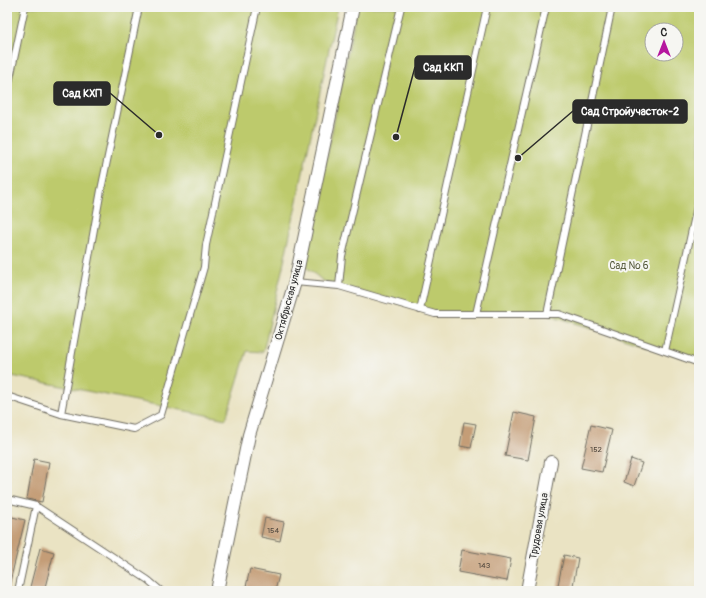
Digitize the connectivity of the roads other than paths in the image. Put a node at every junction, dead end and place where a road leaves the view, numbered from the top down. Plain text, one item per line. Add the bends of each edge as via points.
1 (25, 7) edge
2 (139, 7) edge
3 (257, 7) edge
4 (353, 7) edge
5 (401, 7) edge
6 (487, 7) edge
7 (546, 7) edge
8 (612, 7) edge
9 (7, 93) edge
10 (699, 198) edge
11 (295, 282) junction
12 (339, 286) junction
13 (420, 310) junction
14 (476, 314) junction
15 (547, 314) junction
16 (665, 351) junction
17 (699, 363) edge
18 (7, 396) edge
19 (61, 414) junction
20 (551, 462) dead end
21 (7, 499) edge
22 (36, 506) junction
23 (18, 591) edge
24 (161, 591) edge
25 (218, 591) edge
26 (527, 591) edge

1 - 9 lane
2 - 19 lane via 101,190
3 - 19 lane via 206,245 204,267 161,415 134,429
4 - 11 street, Октябрьская улица
5 - 12 lane via 342,256
6 - 13 lane
7 - 14 lane
8 - 15 lane
10 - 16 lane
11 - 12 lane
11 - 25 street, Октябрьская улица via 249,435
12 - 13 lane
13 - 14 lane via 435,314
14 - 15 lane
15 - 16 lane via 560,314
16 - 17 lane
18 - 19 lane
20 - 26 street, Трудовая улица
21 - 22 lane
22 - 23 lane
22 - 24 lane

